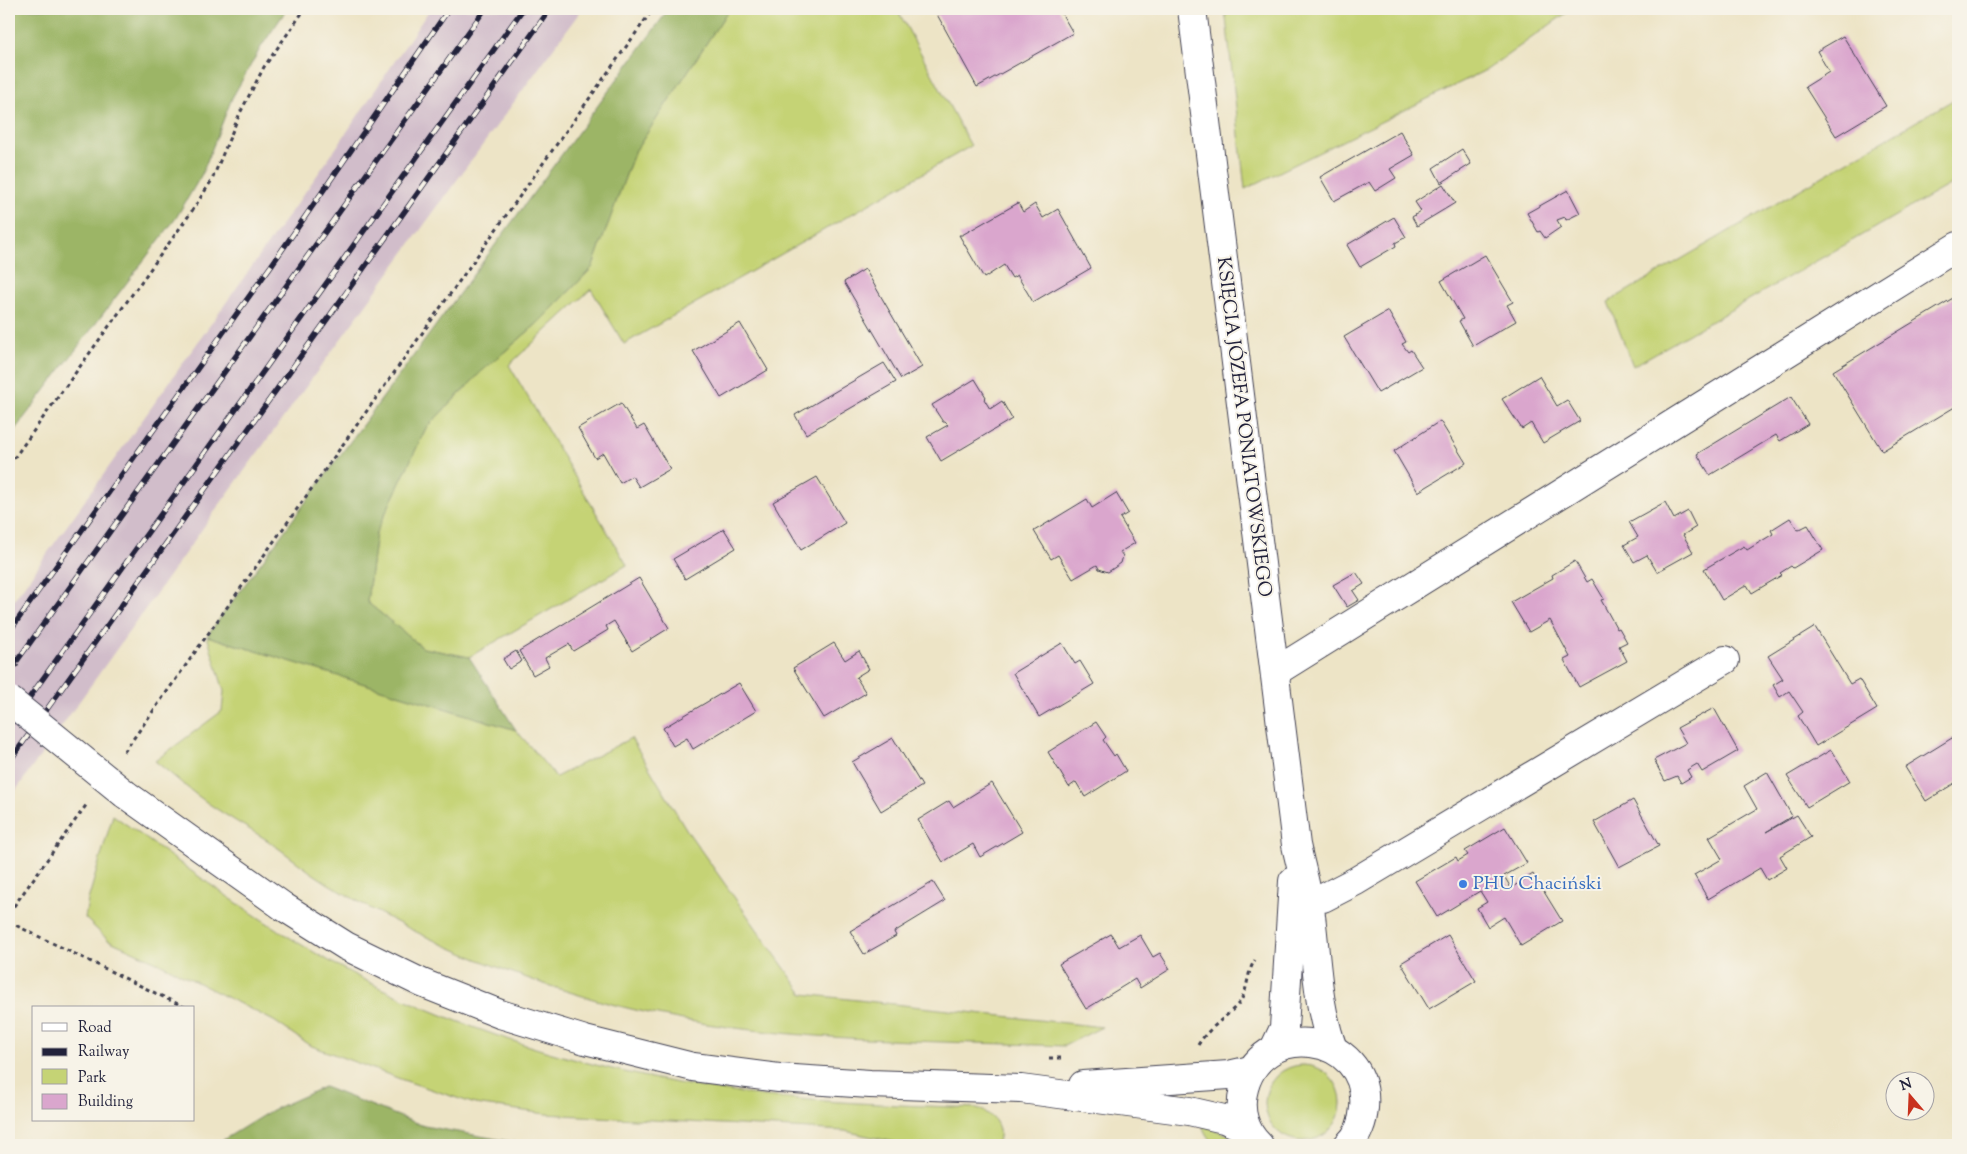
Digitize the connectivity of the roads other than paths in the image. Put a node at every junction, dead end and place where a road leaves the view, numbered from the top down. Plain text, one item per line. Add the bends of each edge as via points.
1 (1192, 9) edge
2 (1958, 246) edge
3 (1725, 660) dead end
4 (1275, 672) junction
5 (9, 700) edge
6 (1300, 899) junction
7 (1274, 1049) junction
8 (1333, 1049) junction
9 (1251, 1070) junction
10 (1021, 1089) junction
11 (1253, 1137) edge
12 (1350, 1144) edge

1 - 4 street, KSIĘCIA JÓZEFA PONIATOWSKIEGO
2 - 4 street
3 - 6 street via 1356,881 1323,898
4 - 6 street, KSIĘCIA JÓZEFA PONIATOWSKIEGO
5 - 10 street, bridge via 124,794 284,908 346,946 422,983 500,1014 585,1040 693,1067 870,1084
6 - 7 street, KSIĘCIA JÓZEFA PONIATOWSKIEGO via 1284,1028
6 - 8 street, KSIĘCIA JÓZEFA PONIATOWSKIEGO via 1324,1025
7 - 8 street via 1288,1043 1304,1042 1319,1043
7 - 9 street
8 - 12 street via 1356,1070 1365,1100 1359,1130
9 - 10 street via 1229,1075
9 - 11 street via 1245,1083 1242,1114
10 - 11 street via 1189,1111 1224,1119

